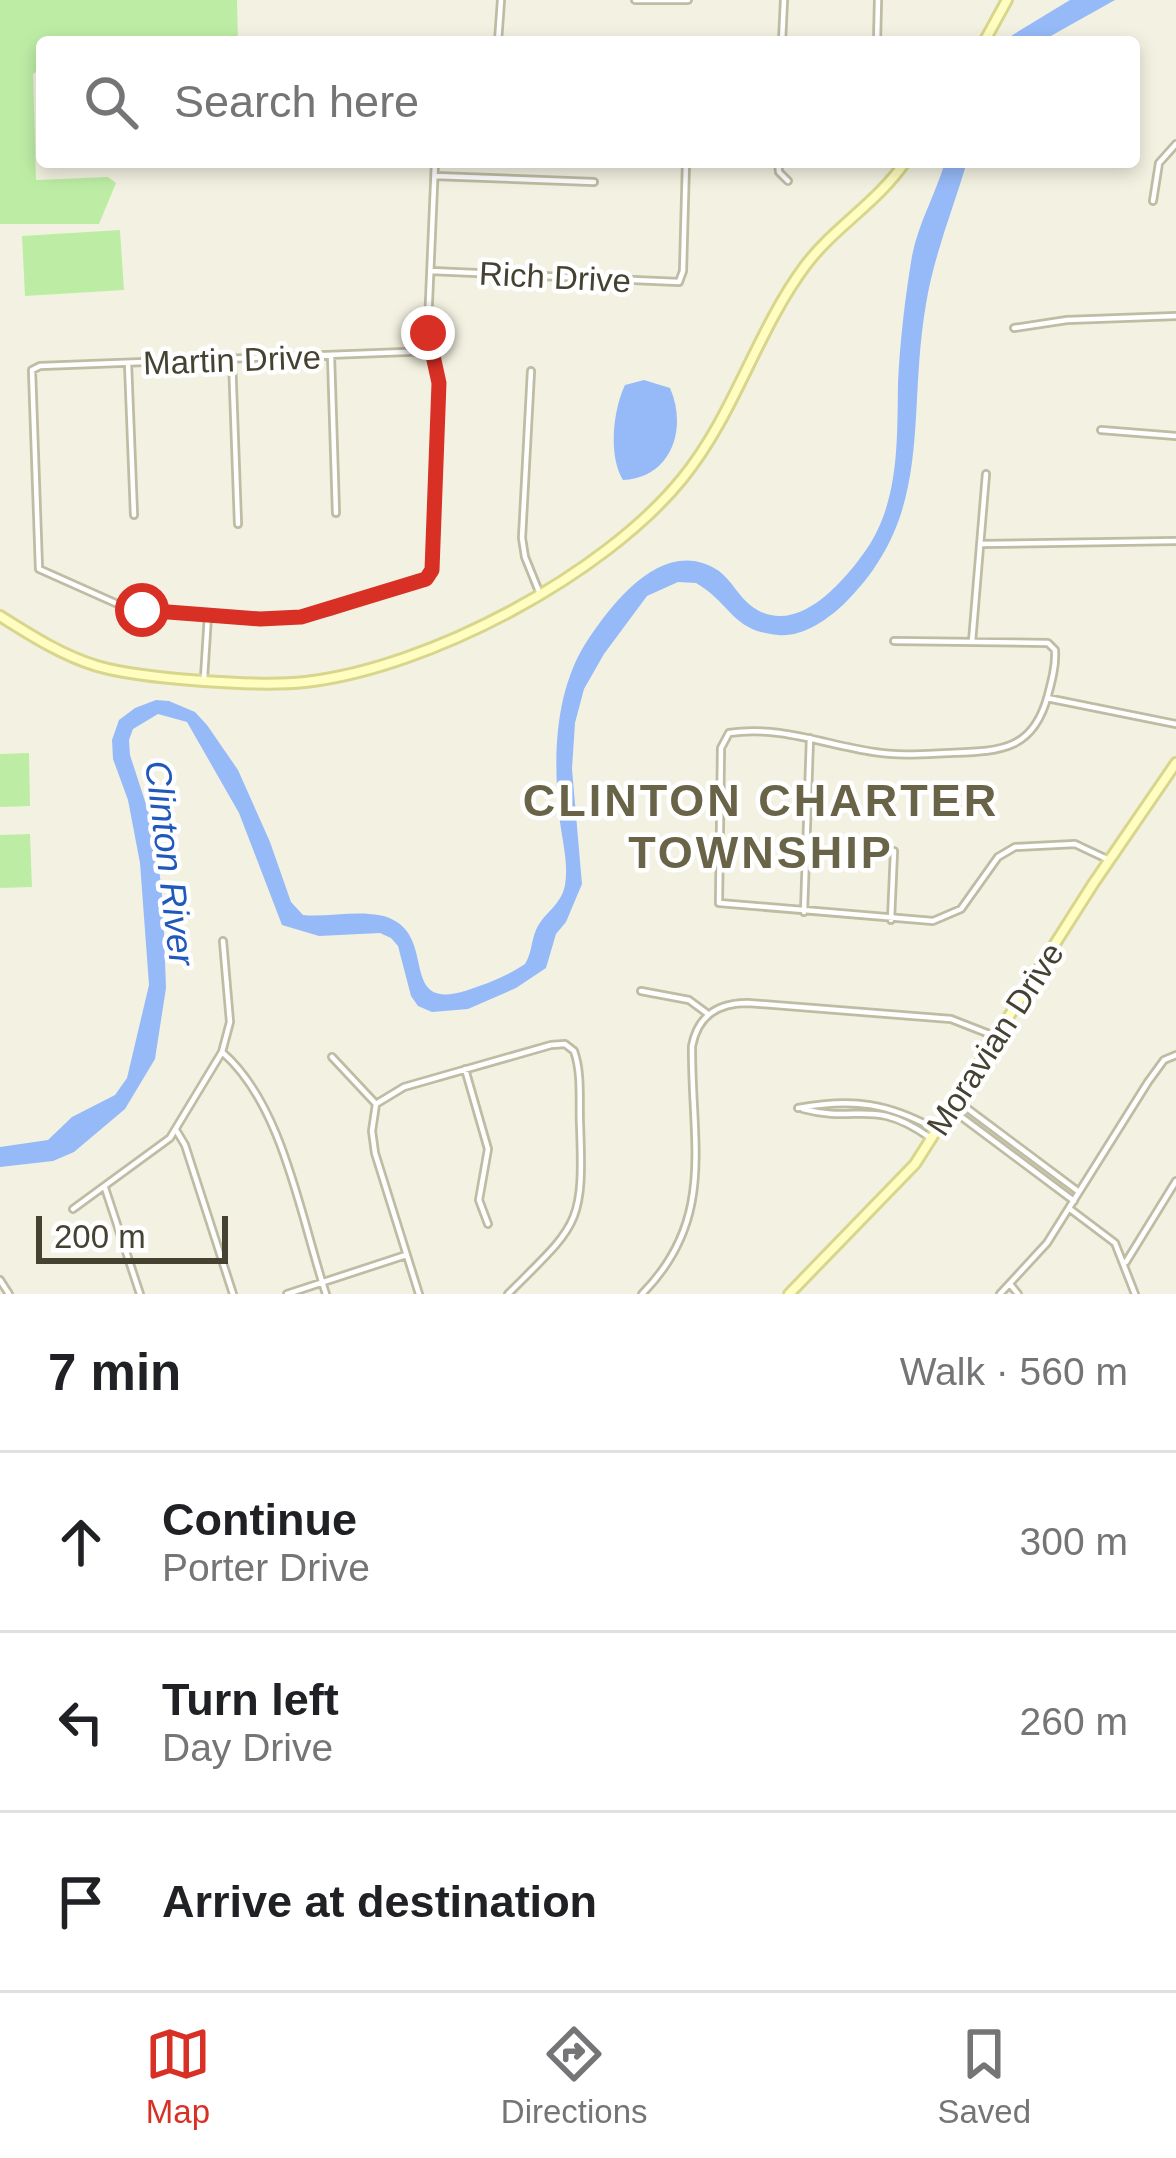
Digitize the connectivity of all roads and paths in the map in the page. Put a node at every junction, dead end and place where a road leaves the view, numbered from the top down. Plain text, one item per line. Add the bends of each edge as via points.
1 (501, 0) edge
2 (635, 0) edge
3 (688, 0) edge
4 (784, 0) edge
5 (878, 0) edge
6 (1007, 0) edge
7 (498, 36) edge
8 (782, 36) edge
9 (877, 36) edge
10 (987, 36) edge
11 (1176, 144) edge
12 (436, 168) edge
13 (686, 168) edge
14 (779, 168) edge
15 (900, 168) edge
16 (435, 176) junction
17 (788, 181) dead end
18 (594, 182) dead end
19 (1153, 201) dead end
20 (430, 271) junction
21 (1176, 316) edge
22 (1014, 328) dead end
23 (431, 351) junction
24 (331, 356) junction
25 (232, 359) junction
26 (128, 363) junction
27 (530, 371) dead end
28 (1101, 430) dead end
29 (1176, 436) edge
30 (986, 474) dead end
31 (336, 513) dead end
32 (134, 515) dead end
33 (238, 524) dead end
34 (1176, 542) edge
35 (980, 544) junction
36 (540, 594) junction
37 (208, 615) junction
38 (0, 616) edge
39 (894, 641) dead end
40 (971, 642) junction
41 (204, 679) junction
42 (1047, 698) junction
43 (1176, 724) edge
44 (810, 736) junction
45 (1176, 763) edge
46 (895, 851) dead end
47 (1109, 860) junction
48 (804, 912) junction
49 (891, 920) junction
50 (223, 941) dead end
51 (641, 991) dead end
52 (707, 1014) junction
53 (998, 1037) junction
54 (222, 1052) junction
55 (1174, 1055) edge
56 (332, 1057) dead end
57 (465, 1069) junction
58 (376, 1104) junction
59 (953, 1105) junction
60 (838, 1109) junction
61 (176, 1130) junction
62 (934, 1134) junction
63 (1019, 1148) junction
64 (1012, 1155) junction
65 (1176, 1181) edge
66 (105, 1188) junction
67 (1079, 1192) junction
68 (1072, 1205) junction
69 (73, 1209) dead end
70 (488, 1224) dead end
71 (406, 1255) junction
72 (1126, 1262) junction
73 (0, 1280) edge
74 (322, 1282) junction
75 (1010, 1284) junction
76 (9, 1294) edge
77 (140, 1294) edge
78 (233, 1294) edge
79 (287, 1294) edge
80 (326, 1294) edge
81 (419, 1294) edge
82 (508, 1294) edge
83 (642, 1294) edge
84 (790, 1294) edge
85 (1000, 1294) edge
86 (1018, 1294) edge
87 (1135, 1294) edge

1 - 7 street
2 - 3 street
4 - 8 street
5 - 9 street
6 - 10 street
11 - 19 street via 1159,163
12 - 16 street
13 - 20 street, Rich Drive via 679,282
14 - 17 street
15 - 36 street via 804,267 680,482 607,549
16 - 18 street
16 - 20 street
20 - 23 street
21 - 22 street
23 - 24 street, Martin Drive
23 - 37 street via 439,383 430,574 313,615
24 - 25 street, Martin Drive
24 - 31 street
25 - 26 street, Martin Drive
25 - 33 street
26 - 32 street
26 - 37 street, Martin Drive via 32,370 39,568 122,606
27 - 36 street via 522,538
28 - 29 street
30 - 35 street
34 - 35 street
35 - 40 street
36 - 41 street via 466,632 358,671 298,683
37 - 41 street
38 - 41 street via 92,664
39 - 40 street
40 - 42 street via 1052,645
42 - 43 street
42 - 44 street via 1026,737 996,750 896,754
44 - 48 street
44 - 48 street via 737,732 721,748 718,901
45 - 47 street, Moravian Drive
46 - 49 street
47 - 49 street via 1075,844 1022,845 998,857 951,916
47 - 53 street, Moravian Drive
48 - 49 street
50 - 54 street via 230,1022
51 - 52 street via 689,1000
52 - 53 street via 736,1003 951,1019
52 - 83 street via 692,1046 692,1211 671,1260
53 - 59 street, Moravian Drive
54 - 61 street
54 - 74 street via 264,1103
55 - 67 street
56 - 58 street
57 - 58 street
57 - 70 street via 488,1149 479,1200
57 - 82 street via 551,1045 568,1046 577,1059 579,1209
58 - 71 street via 375,1153
59 - 62 street, Moravian Drive
59 - 63 street
59 - 64 street
60 - 60 street via 798,1108
60 - 62 street via 894,1108
61 - 66 street
61 - 78 street
62 - 84 street, Moravian Drive via 892,1191
63 - 64 street
63 - 67 street
64 - 68 street
65 - 72 street
66 - 69 street
66 - 77 street
67 - 68 street
68 - 72 street
68 - 75 street
71 - 74 street
71 - 81 street
72 - 87 street
73 - 76 street
74 - 79 street
74 - 80 street
75 - 85 street
75 - 86 street

